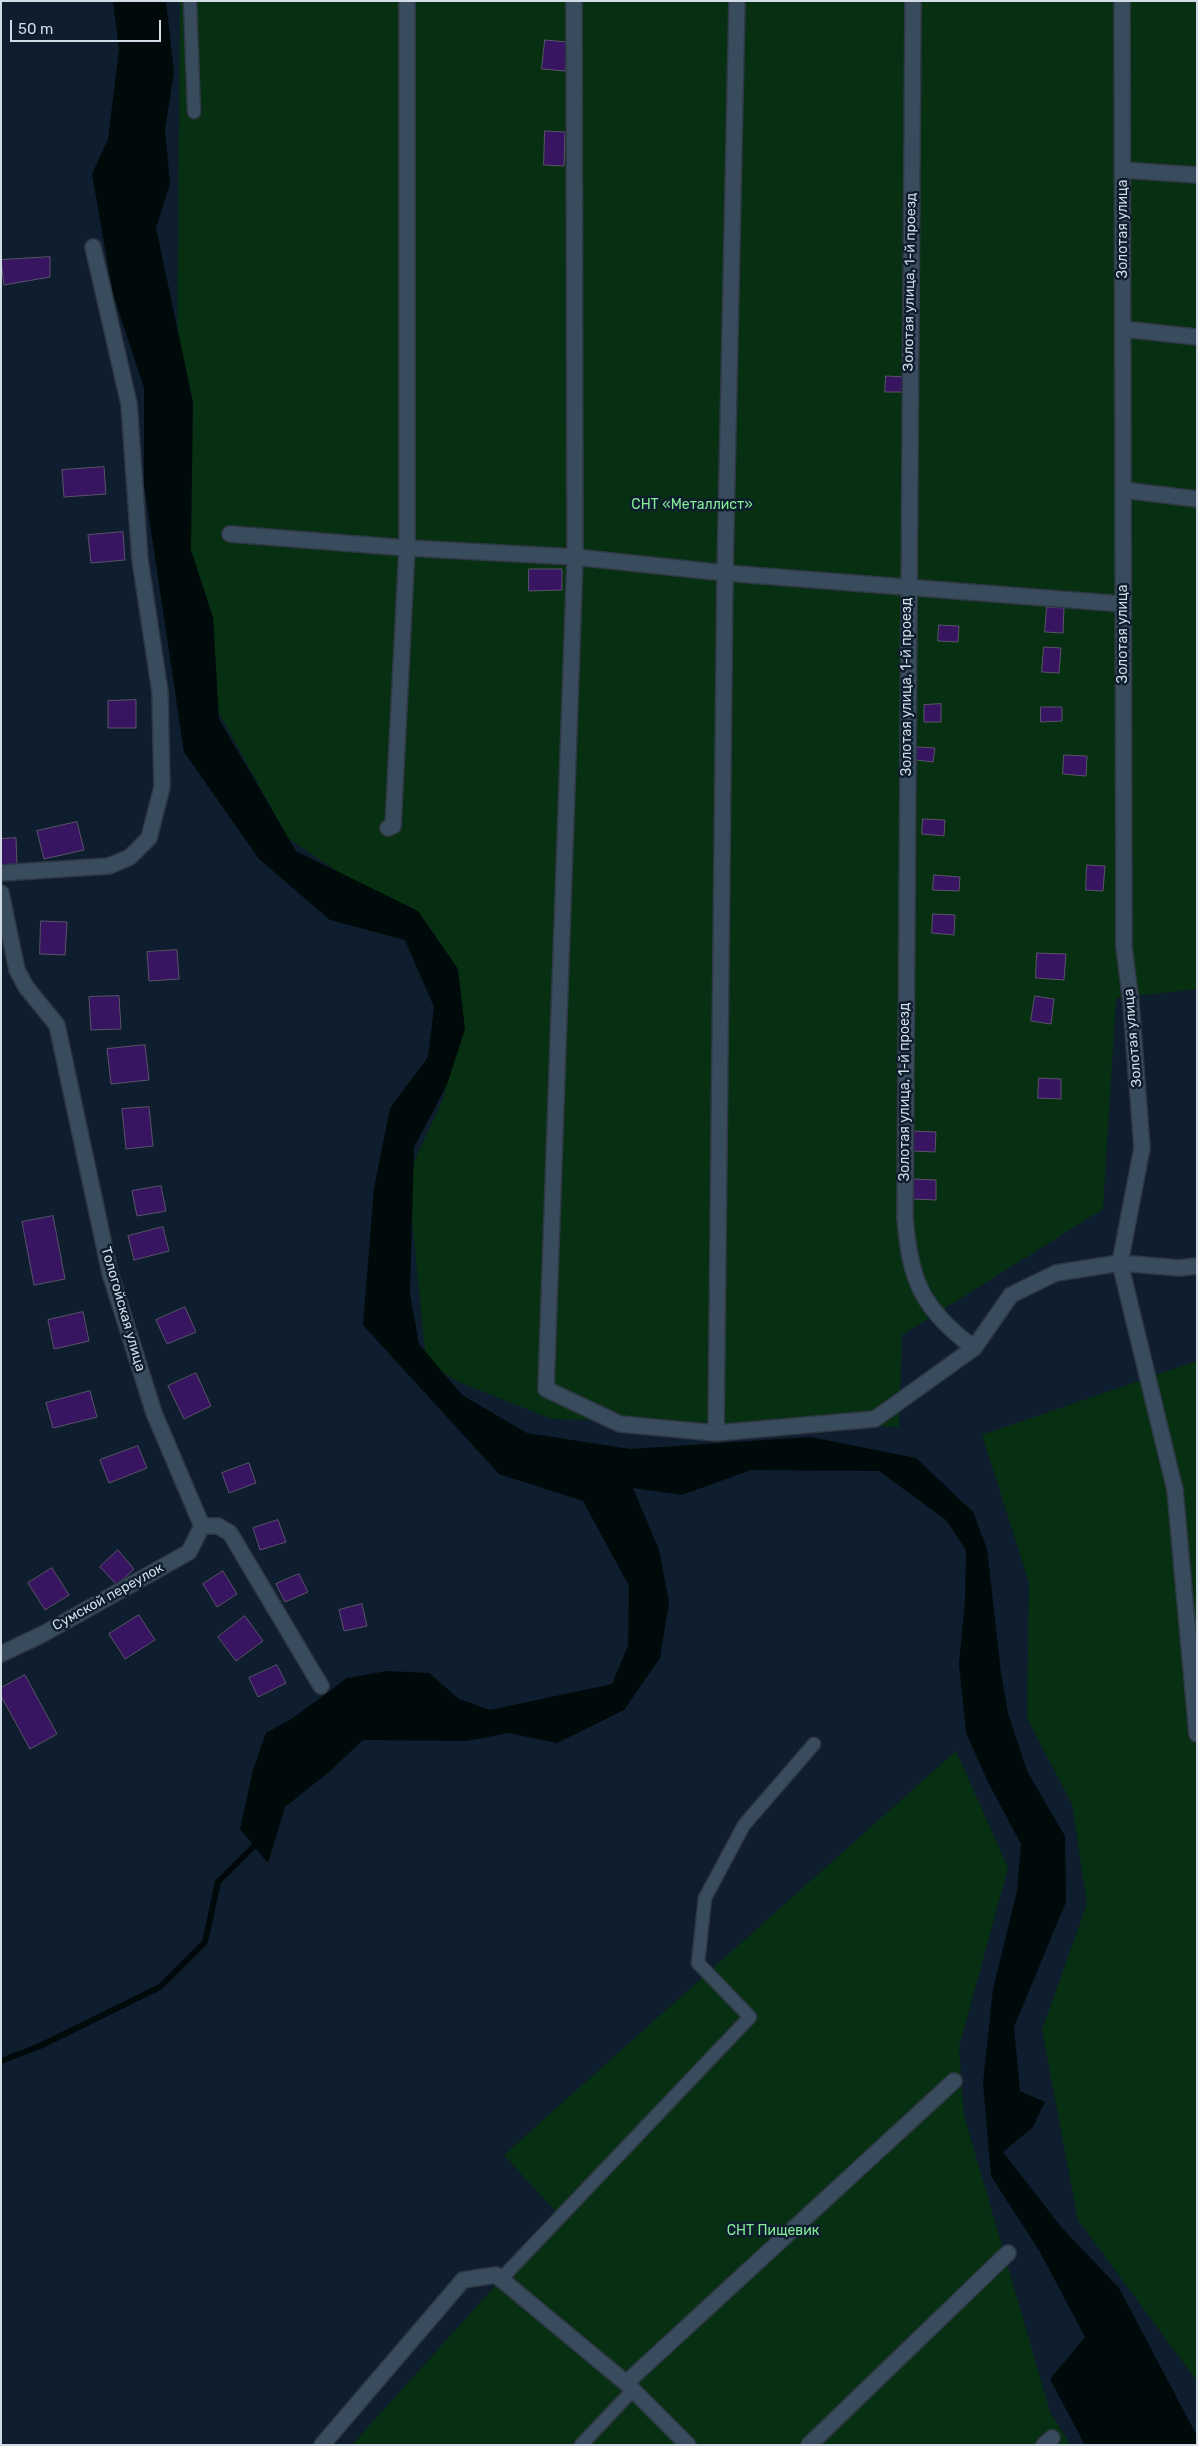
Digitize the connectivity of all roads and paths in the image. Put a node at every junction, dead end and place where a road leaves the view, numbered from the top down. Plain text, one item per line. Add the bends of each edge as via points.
1 (190, 1) edge
2 (407, 1) edge
3 (574, 1) edge
4 (737, 1) edge
5 (912, 1) edge
6 (1122, 1) edge
7 (194, 112) dead end
8 (1122, 170) junction
9 (1197, 175) edge
10 (93, 247) dead end
11 (1123, 329) junction
12 (1197, 337) edge
13 (1123, 490) junction
14 (1197, 498) edge
15 (230, 534) dead end
16 (407, 548) junction
17 (575, 557) junction
18 (725, 573) junction
19 (907, 587) junction
20 (1123, 604) junction
21 (388, 828) dead end
22 (1, 872) edge
23 (1, 893) edge
24 (1120, 1263) junction
25 (1197, 1266) edge
26 (974, 1348) junction
27 (716, 1433) junction
28 (202, 1526) junction
29 (1, 1654) edge
30 (321, 1686) dead end
31 (1197, 1734) edge
32 (814, 1744) dead end
33 (954, 2081) dead end
34 (1008, 2253) dead end
35 (501, 2279) junction
36 (630, 2387) junction
37 (322, 2445) edge
38 (581, 2445) edge
39 (688, 2445) edge
40 (809, 2445) edge

1 - 7 lane
2 - 16 street
3 - 17 street
4 - 18 street
5 - 19 street, Золотая улица, 1-й проезд
6 - 8 street, Золотая улица
8 - 9 street
8 - 11 street, Золотая улица
10 - 22 street via 129,404 140,560 160,692 162,786 149,838 130,857 109,866
11 - 12 street
11 - 13 street, Золотая улица
13 - 14 street
13 - 20 street, Золотая улица
15 - 16 street
16 - 17 street
16 - 21 street via 393,826
17 - 18 street
17 - 27 street via 546,1389 620,1424
18 - 19 street
18 - 27 street
19 - 20 street
19 - 26 street, Золотая улица, 1-й проезд via 905,1218 908,1255 915,1277 934,1312
20 - 24 street, Золотая улица via 1124,947 1142,1148
23 - 28 street, Тологойская улица via 17,970 26,987 57,1025 110,1273 154,1413
24 - 25 street via 1179,1268
24 - 26 street via 1056,1273 1011,1296
24 - 31 street via 1175,1490
26 - 27 street via 875,1419
28 - 29 street, Сумской переулок via 189,1552
28 - 30 street via 218,1526 230,1533
32 - 35 lane via 744,1825 705,1898 698,1964 750,2017
33 - 36 street
34 - 40 street
35 - 36 street
35 - 37 street via 496,2275 463,2280
36 - 38 lane
36 - 39 street

